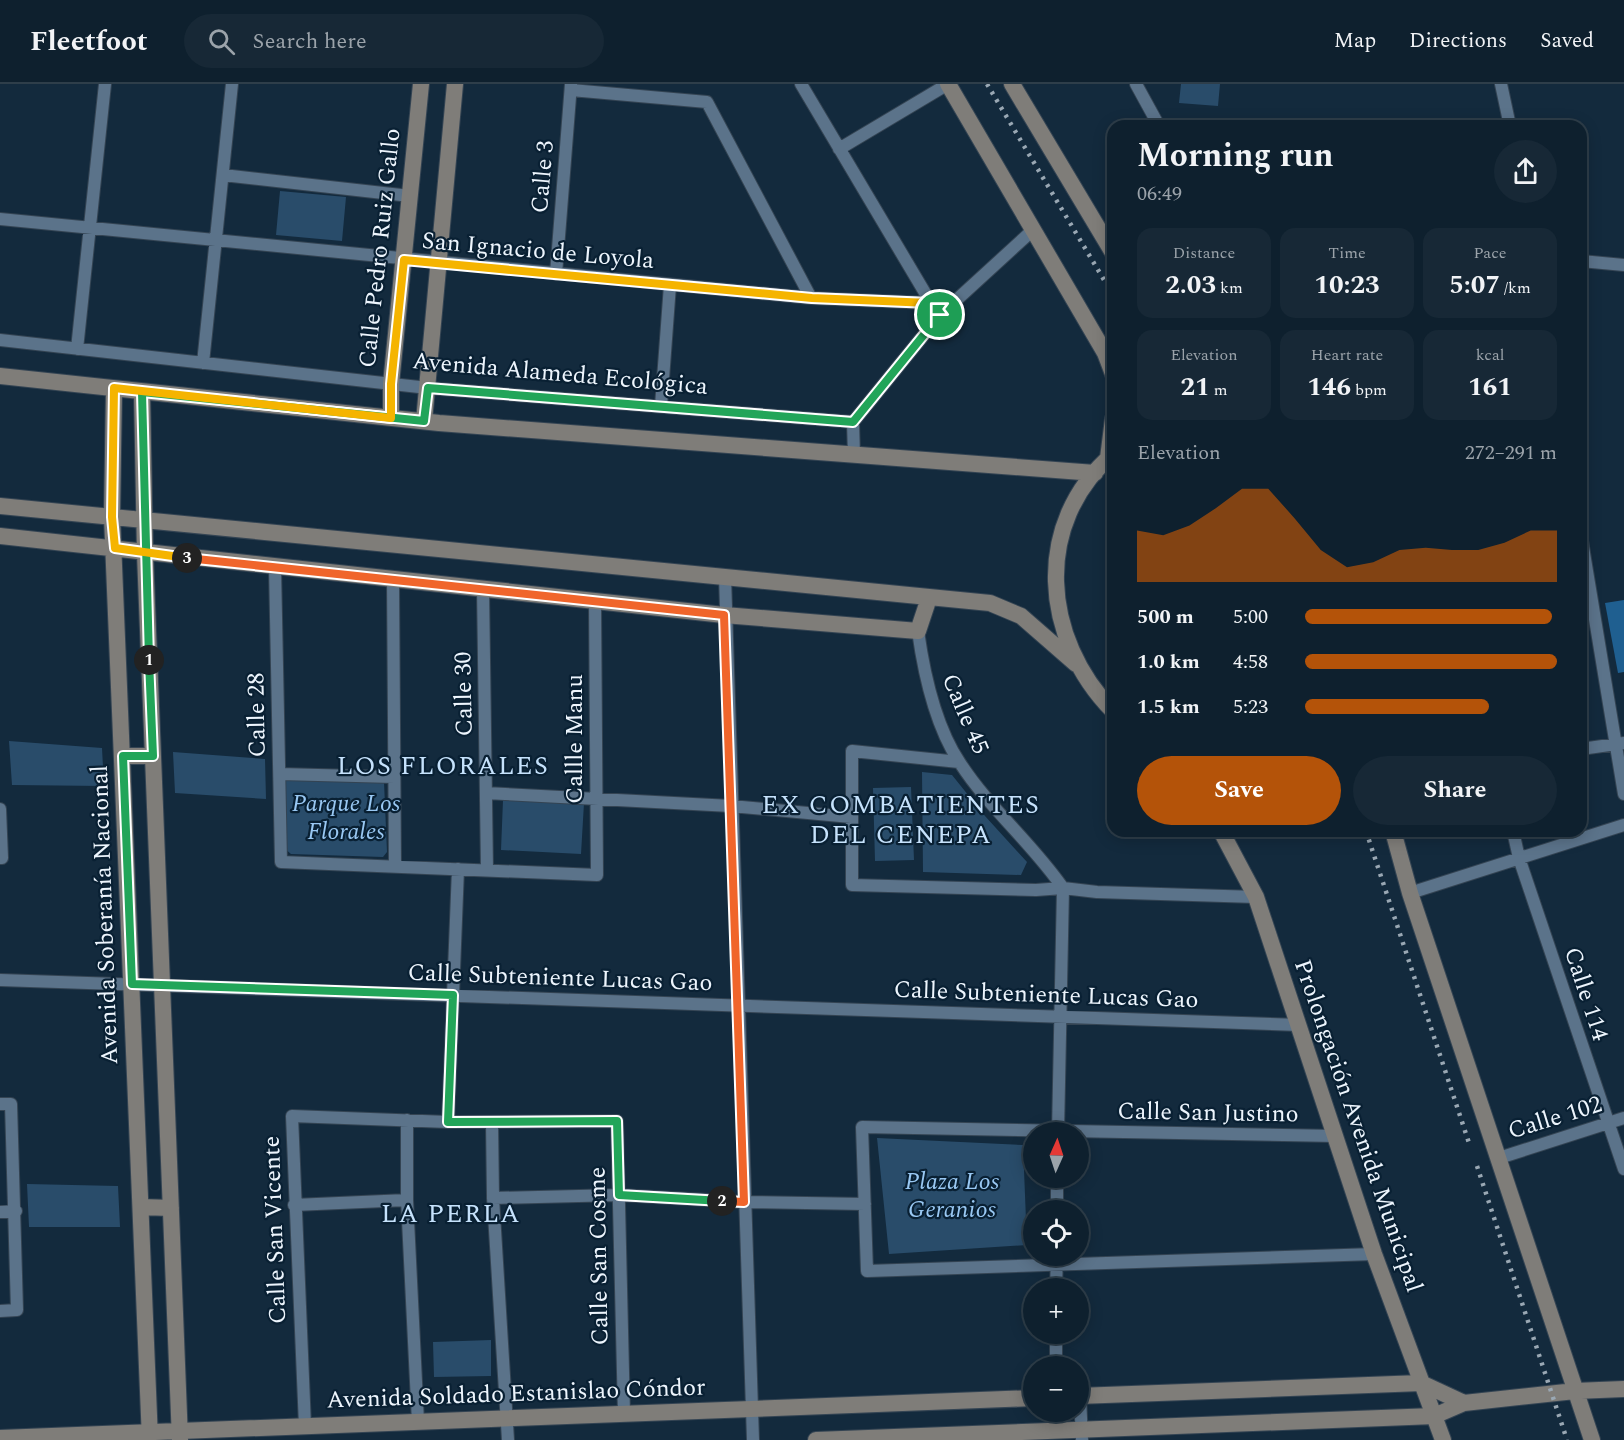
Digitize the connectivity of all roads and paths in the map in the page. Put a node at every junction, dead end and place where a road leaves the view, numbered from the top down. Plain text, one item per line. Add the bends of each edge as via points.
1 (105, 84) edge
2 (232, 84) edge
3 (421, 84) edge
4 (455, 84) edge
5 (801, 84) edge
6 (948, 84) edge
7 (1012, 84) edge
8 (1136, 84) edge
9 (1501, 84) edge
10 (571, 87) edge
11 (1156, 120) edge
12 (1509, 120) edge
13 (840, 149) junction
14 (223, 175) junction
15 (410, 196) junction
16 (0, 219) edge
17 (91, 229) junction
18 (1034, 229) junction
19 (216, 240) junction
20 (1107, 243) edge
21 (404, 260) junction
22 (1587, 262) edge
23 (438, 263) junction
24 (1624, 265) edge
25 (556, 274) junction
26 (670, 285) junction
27 (812, 298) junction
28 (930, 303) junction
29 (940, 315) junction
30 (0, 340) edge
31 (77, 350) junction
32 (1107, 358) edge
33 (203, 363) junction
34 (0, 376) edge
35 (391, 384) junction
36 (114, 388) junction
37 (428, 388) junction
38 (142, 392) junction
39 (661, 406) junction
40 (391, 418) junction
41 (424, 421) junction
42 (853, 422) junction
43 (854, 456) junction
44 (1107, 460) edge
45 (1095, 473) junction
46 (0, 506) edge
47 (112, 517) junction
48 (145, 520) junction
49 (0, 536) edge
50 (115, 548) junction
51 (145, 554) junction
52 (275, 568) junction
53 (1587, 568) edge
54 (725, 577) junction
55 (393, 579) junction
56 (483, 589) junction
57 (929, 598) junction
58 (595, 602) junction
59 (724, 615) junction
60 (918, 631) junction
61 (1076, 663) junction
62 (1107, 704) edge
63 (1620, 744) edge
64 (1587, 748) edge
65 (123, 756) junction
66 (153, 756) junction
67 (959, 762) junction
68 (280, 774) junction
69 (394, 777) junction
70 (486, 793) junction
71 (1624, 794) edge
72 (597, 799) junction
73 (731, 806) junction
74 (0, 809) edge
75 (851, 817) junction
76 (1624, 825) edge
77 (1224, 837) edge
78 (1395, 837) edge
79 (1514, 837) edge
80 (1586, 837) edge
81 (1587, 837) edge
82 (1, 858) edge
83 (1519, 858) junction
84 (395, 867) junction
85 (458, 869) junction
86 (487, 870) junction
87 (1063, 888) junction
88 (1410, 893) junction
89 (1256, 897) junction
90 (0, 980) edge
91 (132, 984) junction
92 (162, 985) junction
93 (453, 995) junction
94 (738, 1005) junction
95 (1059, 1016) junction
96 (1299, 1025) junction
97 (6, 1104) edge
98 (1624, 1118) edge
99 (407, 1120) junction
100 (448, 1122) junction
101 (492, 1122) junction
102 (1058, 1122) edge
103 (1607, 1124) junction
104 (1023, 1131) edge
105 (1089, 1132) edge
106 (1336, 1136) junction
107 (1499, 1158) junction
108 (1624, 1169) edge
109 (619, 1195) junction
110 (493, 1198) junction
111 (406, 1200) junction
112 (744, 1202) junction
113 (865, 1204) junction
114 (294, 1205) junction
115 (141, 1207) junction
116 (171, 1208) junction
117 (16, 1211) junction
118 (0, 1212) edge
119 (1374, 1254) junction
120 (1089, 1259) edge
121 (1023, 1262) edge
122 (0, 1311) edge
123 (1421, 1383) junction
124 (1624, 1389) edge
125 (1575, 1391) junction
126 (1089, 1396) edge
127 (1023, 1398) edge
128 (1464, 1403) junction
129 (752, 1409) junction
130 (624, 1414) junction
131 (1434, 1416) junction
132 (508, 1418) junction
133 (418, 1422) junction
134 (305, 1426) junction
135 (1082, 1435) edge
136 (150, 1436) edge
137 (180, 1436) edge
138 (0, 1438) edge
139 (507, 1440) edge
140 (753, 1440) edge
141 (816, 1440) edge
142 (1443, 1440) edge
143 (1592, 1440) edge

1 - 17 street
2 - 14 street
3 - 15 street, Calle Pedro Ruiz Gallo
4 - 23 street
5 - 13 street
6 - 13 street
6 - 18 street
7 - 20 street
8 - 11 street
9 - 12 street
10 - 25 street, Calle 3
10 - 27 street via 707,102
13 - 28 street
14 - 15 street
14 - 19 street
15 - 21 street, Calle Pedro Ruiz Gallo
16 - 17 street, San Ignacio de Loyola
17 - 19 street, San Ignacio de Loyola
17 - 31 street
18 - 29 street
18 - 32 street
19 - 21 street, San Ignacio de Loyola
19 - 33 street
21 - 23 street, San Ignacio de Loyola
21 - 35 street, Calle Pedro Ruiz Gallo
22 - 24 street
23 - 25 street, San Ignacio de Loyola
23 - 37 street
25 - 26 street, San Ignacio de Loyola
26 - 27 street, San Ignacio de Loyola
26 - 39 street
27 - 28 street, San Ignacio de Loyola
28 - 29 street
29 - 42 street
30 - 31 street, Avenida Alameda Ecológica
31 - 33 street, Avenida Alameda Ecológica
33 - 35 street, Avenida Alameda Ecológica
34 - 36 street
35 - 37 street, Avenida Alameda Ecológica
35 - 40 street, Calle Pedro Ruiz Gallo
36 - 38 street
36 - 47 street, Avenida Soberanía Nacional
37 - 39 street, Avenida Alameda Ecológica
37 - 41 street
38 - 40 street
38 - 48 street
39 - 42 street, Avenida Alameda Ecológica
40 - 41 street
41 - 43 street
42 - 43 street
43 - 45 street
44 - 45 street
45 - 61 street via 1065,526 1057,565 1057,606
46 - 47 street
47 - 48 street
47 - 50 street, Avenida Soberanía Nacional
48 - 51 street
48 - 54 street
49 - 50 street
50 - 51 street
50 - 65 street, Avenida Soberanía Nacional
51 - 52 street
51 - 66 street
52 - 55 street
52 - 68 street, Calle 28
53 - 63 street
54 - 57 street
54 - 59 street
55 - 56 street
55 - 69 street
56 - 58 street
56 - 70 street, Calle 30
57 - 60 street
57 - 61 street via 990,603 1021,616
58 - 59 street
58 - 72 street, Callle Manu
59 - 60 street
59 - 73 street
60 - 67 street, Calle 45 via 941,723
61 - 62 street
63 - 64 street
63 - 71 street
65 - 66 street
65 - 91 street, Avenida Soberanía Nacional
66 - 92 street
67 - 75 street via 852,751
67 - 87 street, Calle 45
68 - 69 street
68 - 84 street, Calle 28 via 281,862
69 - 84 street
70 - 72 street
70 - 86 street, Calle 30
72 - 73 street
72 - 86 street, Callle Manu via 597,875
73 - 75 street
73 - 94 street
74 - 82 street
75 - 87 street via 852,885
76 - 81 street
77 - 89 street, Prolongación Avenida Municipal
78 - 88 street
79 - 83 street, Calle 114
80 - 83 street
83 - 88 street
83 - 103 street, Calle 114
84 - 85 street
85 - 86 street
85 - 93 street
87 - 89 street
87 - 95 street
88 - 107 street
89 - 96 street, Prolongación Avenida Municipal
90 - 91 street, Calle Subteniente Lucas Gao
91 - 92 street, Calle Subteniente Lucas Gao
91 - 115 street, Avenida Soberanía Nacional
92 - 93 street, Calle Subteniente Lucas Gao
92 - 116 street
93 - 94 street, Calle Subteniente Lucas Gao
93 - 100 street
94 - 95 street, Calle Subteniente Lucas Gao
94 - 112 street
95 - 96 street, Calle Subteniente Lucas Gao
95 - 102 street
96 - 106 street, Prolongación Avenida Municipal
97 - 117 street
98 - 103 street, Calle 102
99 - 100 street, Calle San Vicente
99 - 111 street
99 - 114 street, Calle San Vicente via 292,1116
100 - 101 street, Calle San Cosme
101 - 109 street, Calle San Cosme via 617,1121
101 - 110 street
103 - 107 street, Calle 102
103 - 108 street, Calle 114
104 - 113 street, Calle San Justino via 862,1127
105 - 106 street, Calle San Justino
106 - 119 street, Prolongación Avenida Municipal
107 - 125 street
109 - 110 street
109 - 112 street
109 - 130 street, Calle San Cosme
110 - 132 street
111 - 114 street
111 - 133 street
112 - 113 street
112 - 129 street
113 - 121 street via 867,1271
114 - 134 street, Calle San Vicente
115 - 116 street
115 - 136 street, Avenida Soberanía Nacional
116 - 137 street
117 - 118 street
117 - 122 street via 17,1310
119 - 120 street
119 - 123 street, Prolongación Avenida Municipal
123 - 126 street
123 - 128 street
123 - 131 street, Prolongación Avenida Municipal
124 - 125 street
125 - 128 street
125 - 143 street
127 - 129 street, Avenida Soldado Estanislao Cóndor
128 - 131 street
129 - 130 street, Avenida Soldado Estanislao Cóndor
129 - 140 street
130 - 132 street, Avenida Soldado Estanislao Cóndor
131 - 135 street
131 - 142 street, Prolongación Avenida Municipal
132 - 133 street, Avenida Soldado Estanislao Cóndor
132 - 139 street
133 - 134 street, Avenida Soldado Estanislao Cóndor
134 - 137 street, Avenida Soldado Estanislao Cóndor
135 - 141 street
136 - 137 street, Avenida Soldado Estanislao Cóndor
136 - 138 street, Avenida Soldado Estanislao Cóndor

